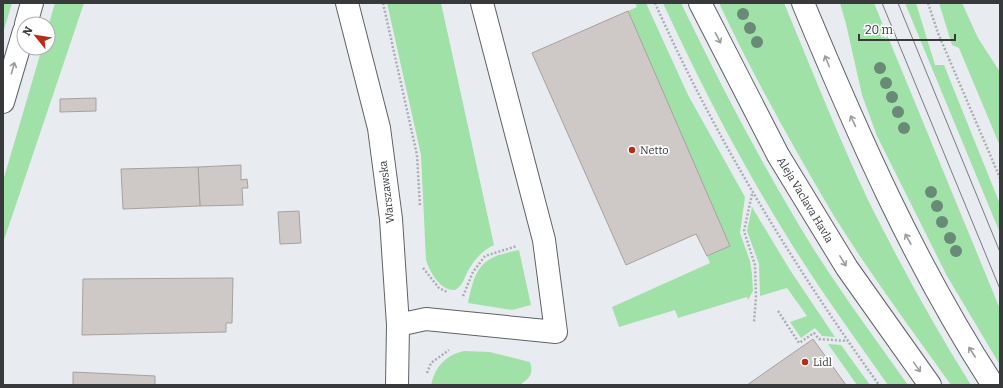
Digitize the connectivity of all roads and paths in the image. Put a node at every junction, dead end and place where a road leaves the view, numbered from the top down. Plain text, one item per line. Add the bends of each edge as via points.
1 (32, 3) edge
2 (347, 3) edge
3 (482, 3) edge
4 (655, 3) edge
5 (700, 3) edge
6 (803, 3) edge
7 (928, 3) edge
8 (28, 16) edge
9 (17, 56) edge
10 (3, 102) edge
11 (1000, 178) edge
12 (752, 193) junction
13 (544, 240) junction
14 (778, 311) dead end
15 (460, 322) junction
16 (754, 322) dead end
17 (398, 325) junction
18 (847, 341) junction
19 (425, 376) dead end
20 (397, 385) edge
21 (879, 385) edge
22 (930, 385) edge
23 (993, 385) edge

1 - 8 main road
2 - 17 main road, Warszawska via 379,128 391,219
3 - 13 main road
4 - 12 path via 677,52
5 -> 22 main road, Aleja Vaclava Havla via 778,155 847,268
23 -> 6 main road via 961,335 905,232 842,97
7 - 11 path via 938,33
10 -> 9 main road
12 - 16 path via 744,231 755,265
12 - 18 path
13 - 15 path via 485,256 473,272 462,299
13 - 15 main road via 556,332
14 - 18 path via 800,343 814,333 819,339
15 - 17 main road via 426,319
15 - 19 path via 459,348 447,351 431,363
17 - 20 main road, Warszawska
18 - 21 path

